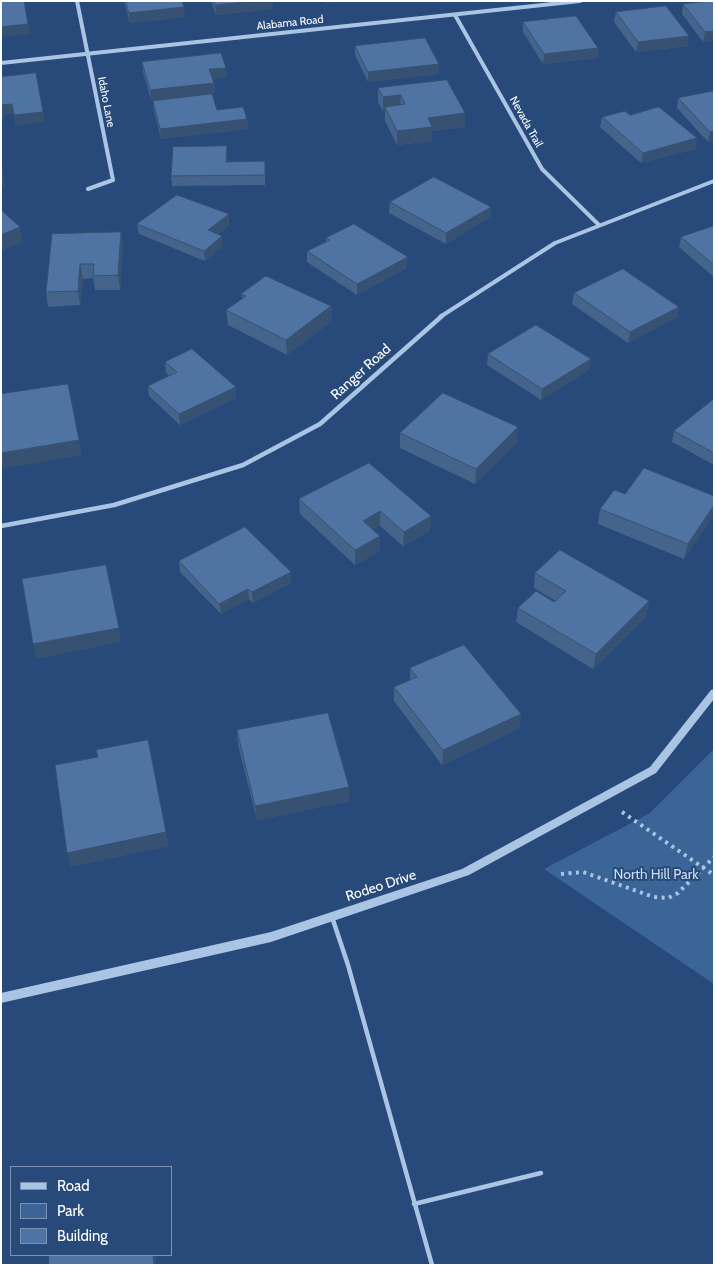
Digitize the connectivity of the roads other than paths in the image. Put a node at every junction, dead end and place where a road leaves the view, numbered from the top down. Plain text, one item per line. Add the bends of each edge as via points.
1 (77, 1) edge
2 (580, 1) edge
3 (455, 14) junction
4 (87, 54) junction
5 (1, 63) edge
6 (714, 181) edge
7 (88, 189) dead end
8 (599, 225) junction
9 (1, 526) edge
10 (714, 692) edge
11 (332, 917) junction
12 (1, 998) edge
13 (541, 1173) dead end
14 (414, 1204) junction
15 (432, 1265) edge

1 - 4 street, Idaho Lane
2 - 3 street, Alabama Road
3 - 4 street, Alabama Road
3 - 8 street, Nevada Trail via 542,170
4 - 5 street, Alabama Road
4 - 7 street, Idaho Lane via 113,180
6 - 8 street, Ranger Road
8 - 9 street, Ranger Road via 555,242 437,319 320,424 242,465 114,505
10 - 11 street, Rodeo Drive via 653,770 465,872
11 - 12 street, Rodeo Drive via 271,937
11 - 14 lane
13 - 14 lane
14 - 15 lane

